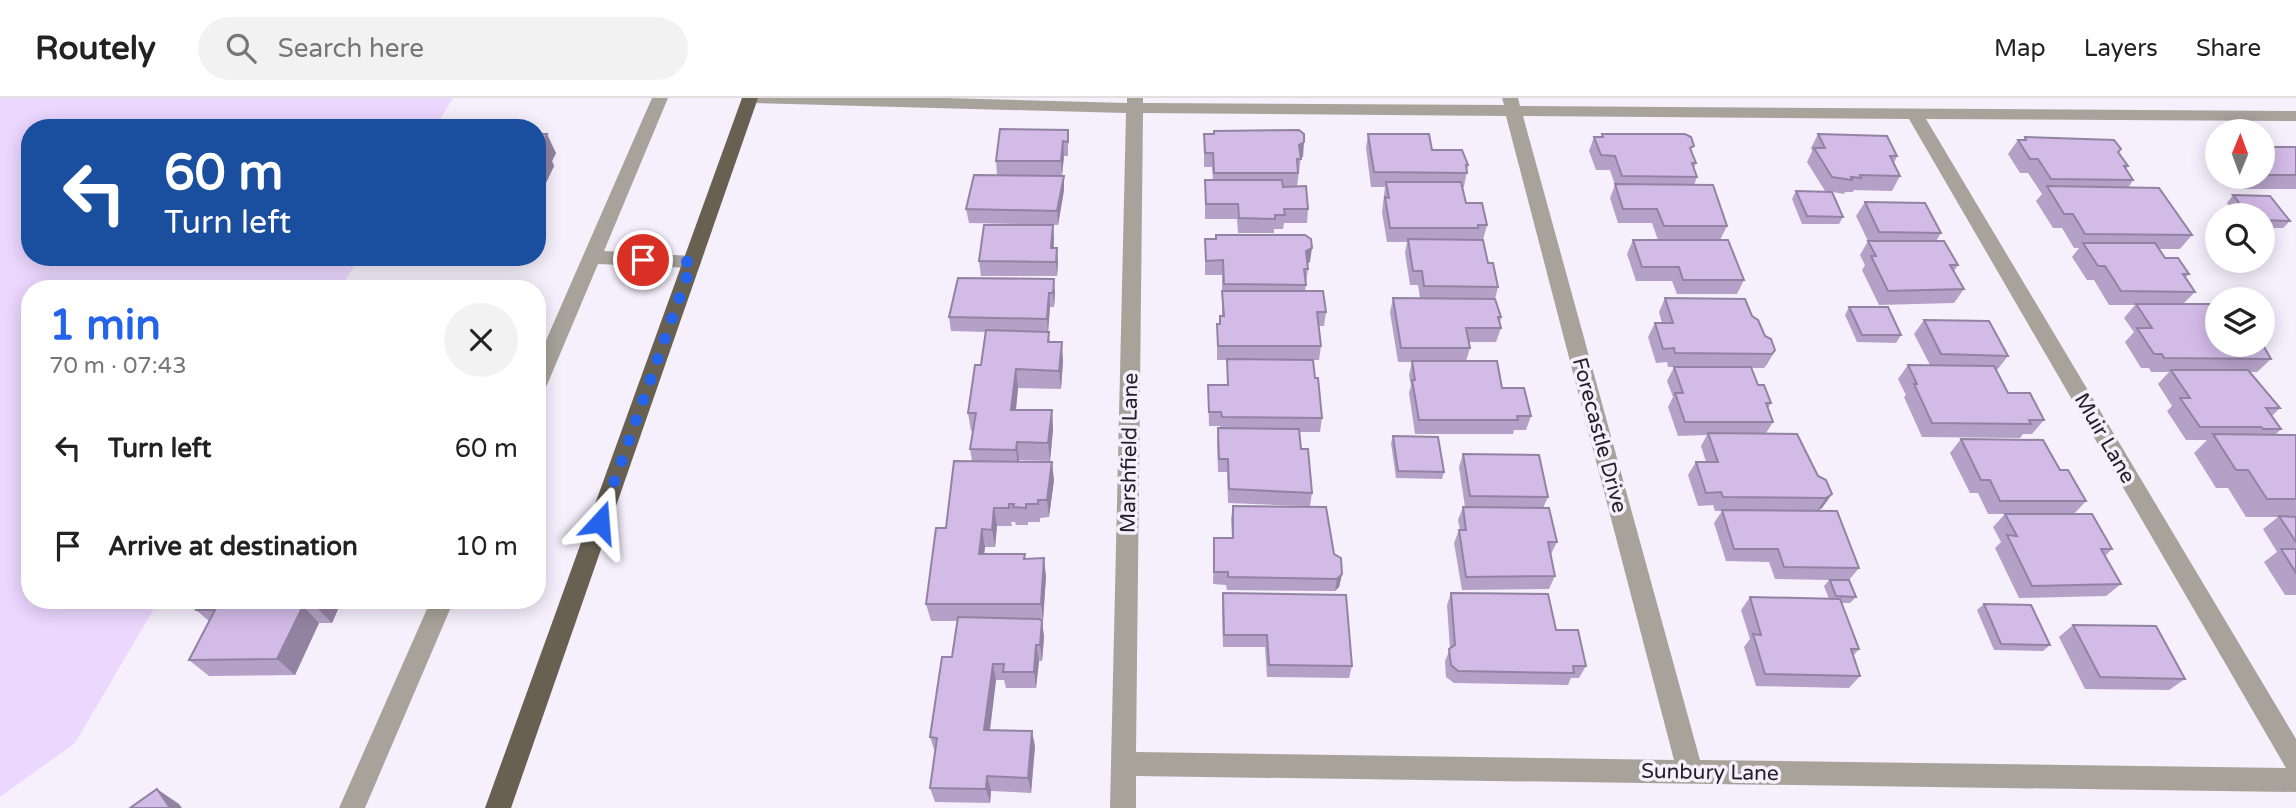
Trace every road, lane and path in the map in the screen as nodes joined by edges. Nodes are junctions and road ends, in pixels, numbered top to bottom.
1 (660, 98) edge
2 (750, 98) edge
3 (1135, 103) edge
4 (1512, 104) edge
5 (1914, 113) junction
6 (2296, 116) edge
7 (593, 257) junction
8 (692, 262) junction
9 (546, 365) edge
10 (439, 609) edge
11 (2296, 762) edge
12 (1125, 764) junction
13 (1690, 771) junction
14 (2296, 780) edge
15 (352, 808) edge
16 (498, 808) edge
17 (1123, 808) edge

1 - 7 street
2 - 3 street
2 - 8 main road
3 - 4 street
3 - 12 street, Marshfield Lane
4 - 5 street
4 - 13 street, Forecastle Drive
5 - 6 street
5 - 11 street, Muir Lane
7 - 8 street
7 - 9 street
8 - 16 main road
10 - 15 street
12 - 13 street, Sunbury Lane
12 - 17 street, Marshfield Lane
13 - 14 street, Sunbury Lane

